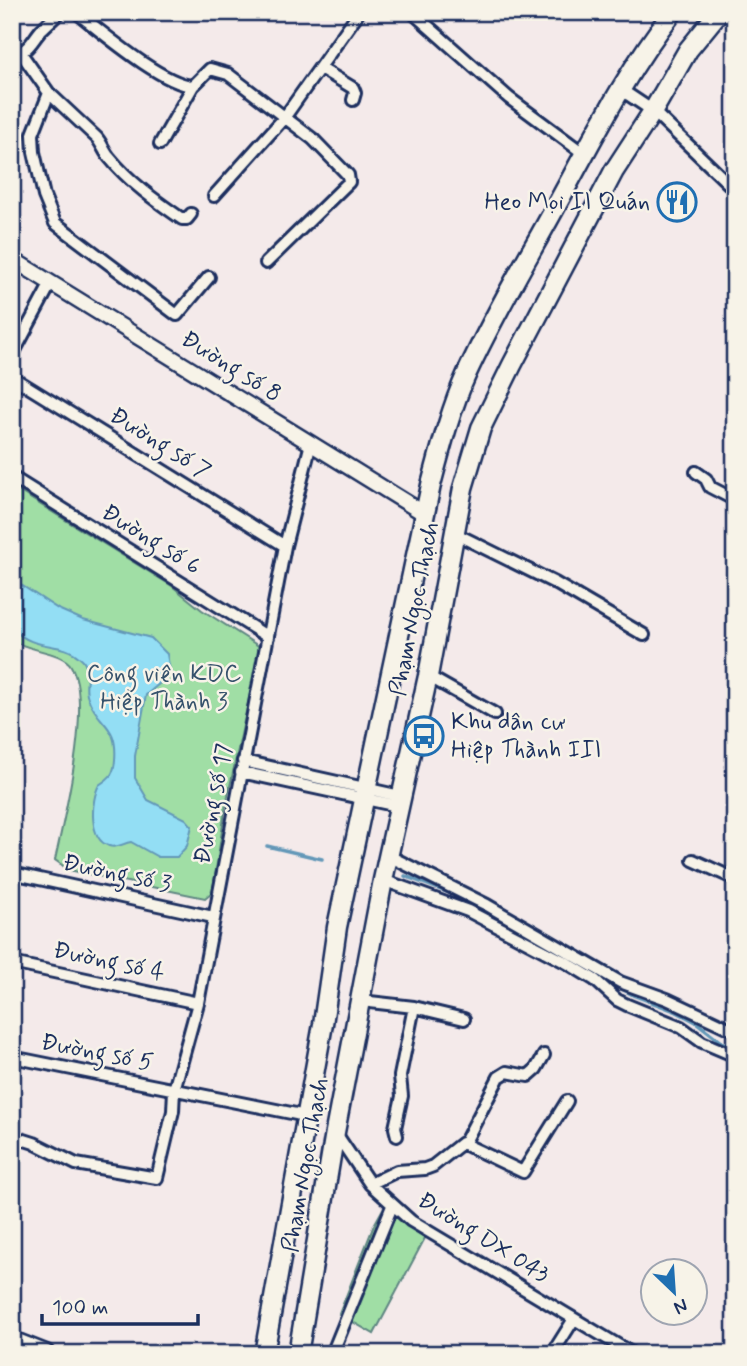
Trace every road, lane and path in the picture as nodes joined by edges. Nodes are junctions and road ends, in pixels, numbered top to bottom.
1 (60, 12) edge
2 (76, 12) edge
3 (359, 12) edge
4 (412, 12) edge
5 (719, 12) edge
6 (671, 13) edge
7 (17, 54) edge
8 (320, 68) junction
9 (193, 86) junction
10 (620, 89) junction
11 (49, 93) junction
12 (353, 100) dead end
13 (653, 111) junction
14 (284, 118) junction
15 (160, 144) dead end
16 (583, 153) junction
17 (735, 190) edge
18 (214, 196) dead end
19 (191, 214) dead end
20 (12, 259) edge
21 (266, 263) dead end
22 (209, 277) dead end
23 (51, 283) junction
24 (12, 356) edge
25 (12, 377) edge
26 (312, 443) junction
27 (696, 472) dead end
28 (12, 477) edge
29 (735, 500) edge
30 (425, 514) junction
31 (454, 533) junction
32 (285, 546) junction
33 (644, 635) dead end
34 (268, 637) junction
35 (428, 676) junction
36 (495, 714) dead end
37 (242, 767) junction
38 (366, 793) junction
39 (399, 801) junction
40 (388, 856) junction
41 (693, 860) dead end
42 (12, 873) edge
43 (383, 880) junction
44 (735, 880) edge
45 (213, 917) junction
46 (12, 963) edge
47 (362, 1001) junction
48 (198, 1003) junction
49 (414, 1007) junction
50 (464, 1019) dead end
51 (735, 1031) edge
52 (544, 1055) dead end
53 (735, 1056) edge
54 (12, 1057) edge
55 (174, 1090) junction
56 (567, 1101) dead end
57 (306, 1116) junction
58 (335, 1132) junction
59 (12, 1136) edge
60 (397, 1136) dead end
61 (464, 1144) junction
62 (370, 1184) junction
63 (392, 1206) junction
64 (575, 1319) junction
65 (12, 1341) edge
66 (45, 1354) edge
67 (264, 1354) edge
68 (298, 1354) edge
69 (332, 1354) edge
70 (552, 1354) edge
71 (633, 1354) edge

1 - 7 street
2 - 9 street
3 - 8 street
4 - 16 street
5 - 13 main road, Phạm Ngọc Thạch
6 - 10 main road, Phạm Ngọc Thạch
7 - 11 street
8 - 12 street
8 - 14 street
9 - 14 street
9 - 15 street
10 - 13 street
10 - 16 main road, Phạm Ngọc Thạch
11 - 19 street
11 - 22 street
13 - 17 street
13 - 31 main road, Phạm Ngọc Thạch
14 - 18 street
14 - 21 street
16 - 30 main road, Phạm Ngọc Thạch
20 - 23 street, Đường số 8
23 - 24 street
23 - 26 street, Đường số 8
25 - 32 street, Đường số 7
26 - 30 street, Đường số 8
26 - 32 street, Đường số 17
27 - 29 street
28 - 34 street, Đường số 6
30 - 38 main road, Phạm Ngọc Thạch
31 - 33 street
31 - 35 main road, Phạm Ngọc Thạch
32 - 34 street, Đường số 17
34 - 37 street, Đường số 17
35 - 36 street
35 - 39 main road, Phạm Ngọc Thạch
37 - 38 street
37 - 45 street, Đường số 17
38 - 39 street
38 - 57 main road, Phạm Ngọc Thạch
39 - 40 main road, Phạm Ngọc Thạch
40 - 43 main road, Phạm Ngọc Thạch
40 - 51 street
41 - 44 street
42 - 45 street, Đường số 3
43 - 47 main road, Phạm Ngọc Thạch
43 - 53 street
45 - 48 street, Đường số 17
46 - 48 street, Đường số 4
47 - 49 street
47 - 58 main road, Phạm Ngọc Thạch
48 - 55 street, Đường số 17
49 - 50 street
49 - 60 street
52 - 61 street
54 - 55 street, Đường số 5
55 - 57 street, Đường số 5
55 - 59 street, Đường số 17
56 - 61 street
57 - 67 main road, Phạm Ngọc Thạch
58 - 62 street, Đường DX 043
58 - 68 main road, Phạm Ngọc Thạch
61 - 62 street
62 - 63 street, Đường DX 043
63 - 64 street, Đường DX 043
63 - 69 street
64 - 70 street
64 - 71 street, Đường DX 043
65 - 66 main road

